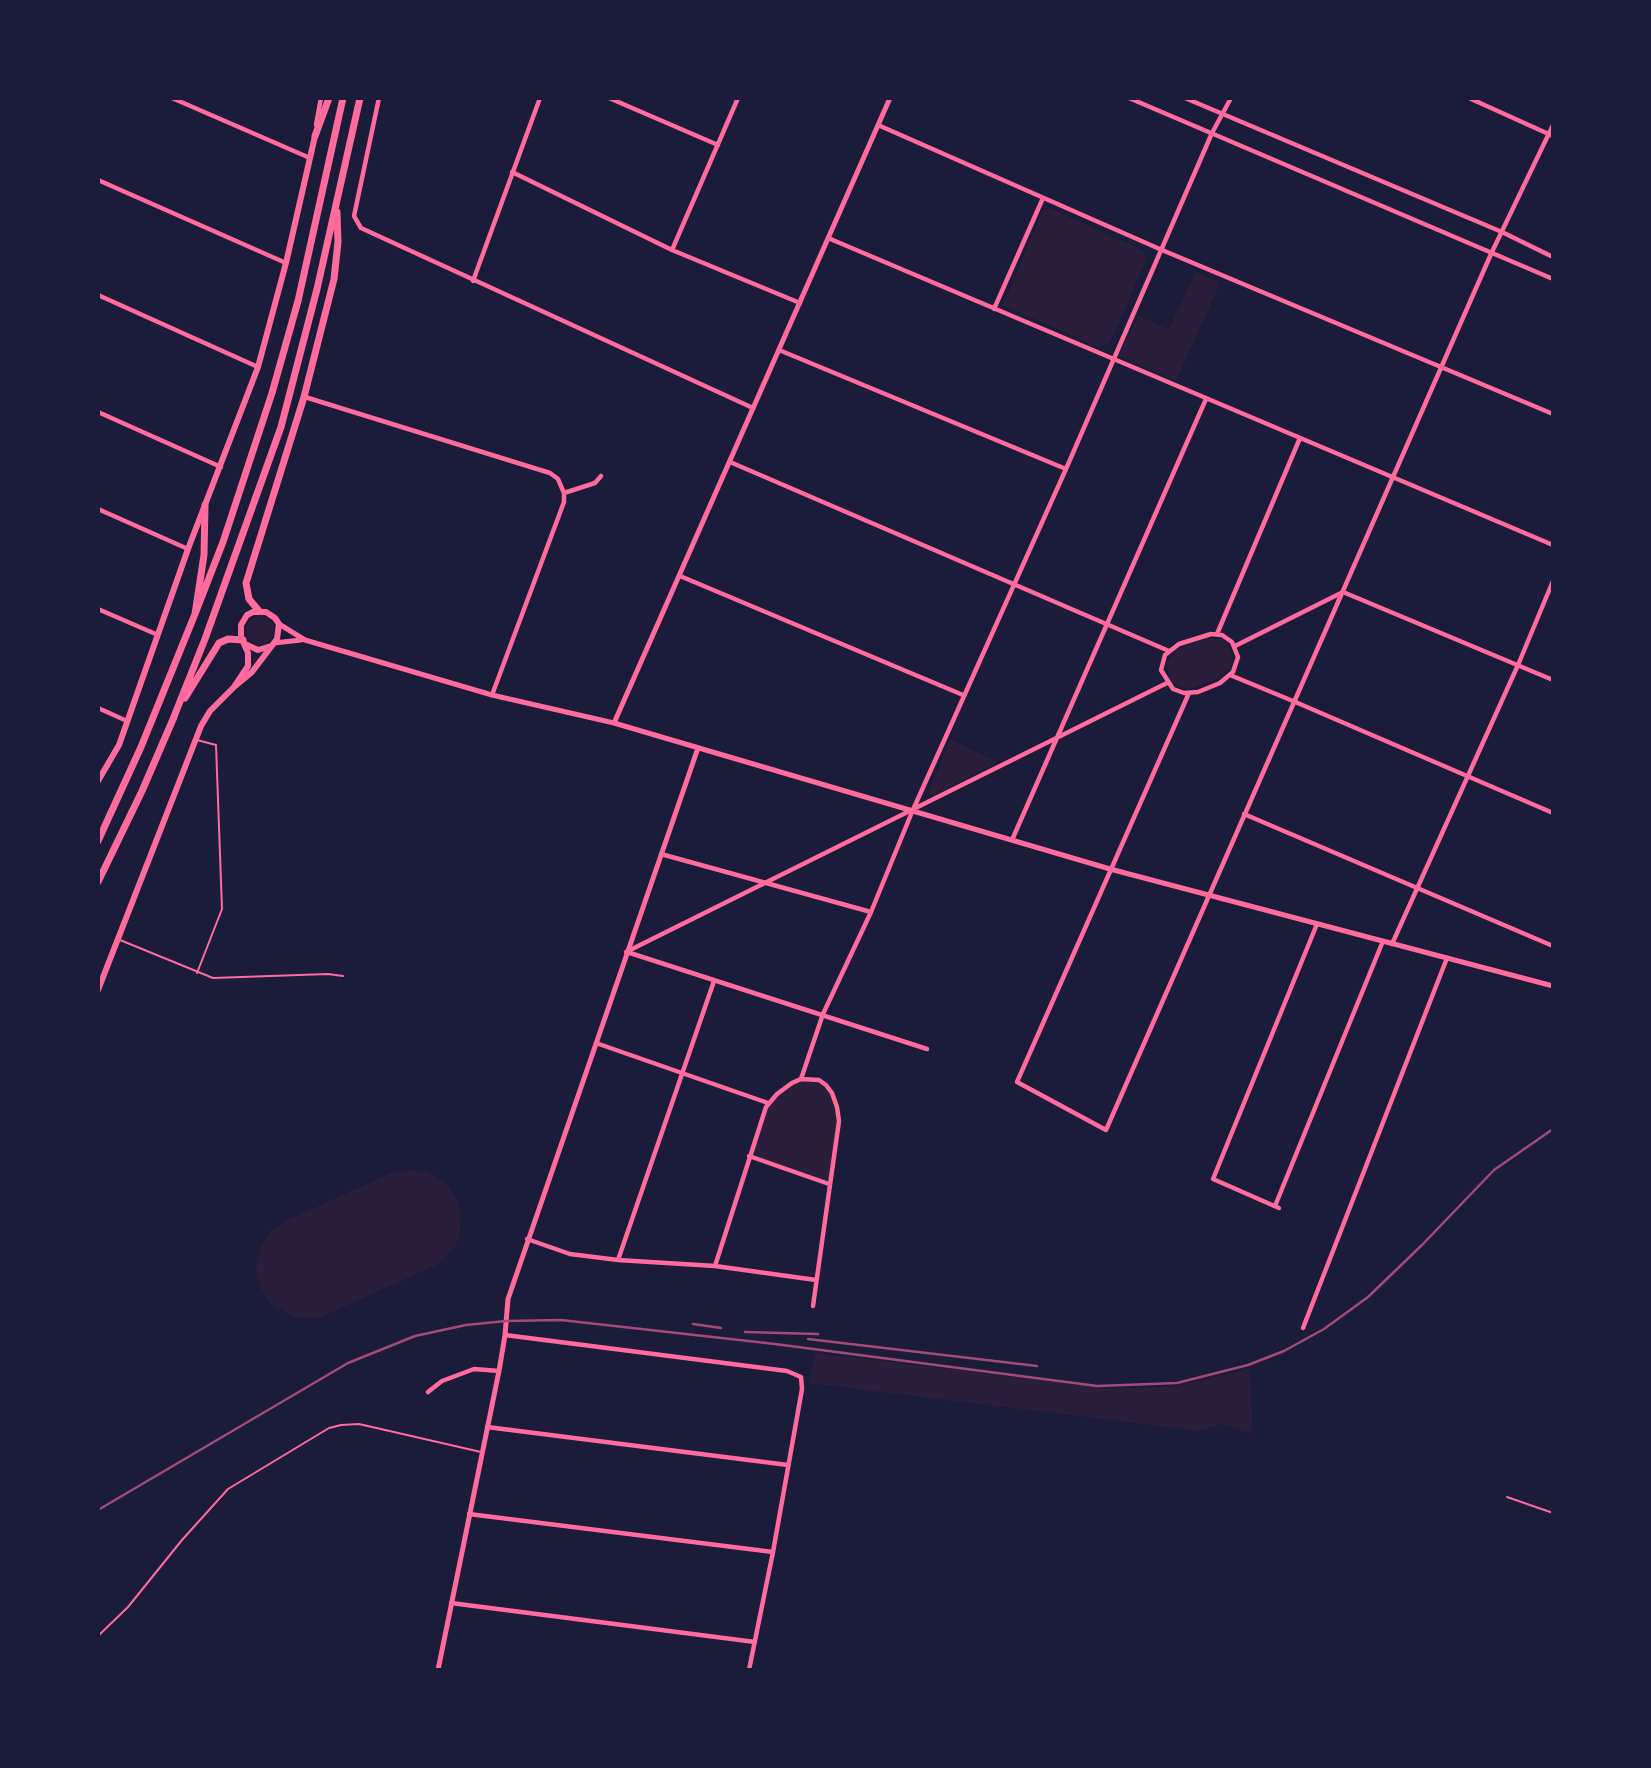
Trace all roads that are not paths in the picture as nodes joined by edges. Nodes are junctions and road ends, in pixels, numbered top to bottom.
1 (172, 98) edge
2 (321, 98) edge
3 (329, 98) edge
4 (343, 98) edge
5 (360, 98) edge
6 (379, 98) edge
7 (540, 98) edge
8 (609, 98) edge
9 (738, 98) edge
10 (890, 98) edge
11 (1129, 98) edge
12 (1185, 98) edge
13 (1231, 98) edge
14 (1469, 98) edge
15 (1224, 115) junction
16 (878, 125) junction
17 (1553, 125) edge
18 (1212, 133) junction
19 (1551, 135) edge
20 (315, 136) junction
21 (718, 145) junction
22 (310, 159) junction
23 (512, 173) junction
24 (98, 180) edge
25 (1043, 198) junction
26 (336, 201) junction
27 (1502, 232) junction
28 (828, 238) junction
29 (672, 250) junction
30 (1163, 250) junction
31 (1491, 254) junction
32 (1553, 257) edge
33 (286, 263) junction
34 (1553, 279) edge
35 (473, 281) junction
36 (98, 295) edge
37 (800, 303) junction
38 (994, 309) junction
39 (779, 350) junction
40 (1112, 360) junction
41 (258, 367) junction
42 (1441, 367) junction
43 (304, 397) junction
44 (1206, 399) junction
45 (753, 408) junction
46 (98, 412) edge
47 (1553, 414) edge
48 (1300, 438) junction
49 (730, 462) junction
50 (221, 467) junction
51 (1066, 469) junction
52 (601, 476) dead end
53 (1392, 478) junction
54 (564, 493) junction
55 (205, 505) junction
56 (98, 509) edge
57 (1553, 545) edge
58 (188, 549) junction
59 (680, 576) junction
60 (1553, 581) edge
61 (1014, 582) junction
62 (1343, 592) junction
63 (98, 609) edge
64 (259, 611) junction
65 (195, 614) junction
66 (1107, 623) junction
67 (279, 624) junction
68 (1217, 634) junction
69 (158, 635) junction
70 (305, 640) junction
71 (244, 641) junction
72 (273, 644) junction
73 (1235, 646) junction
74 (1169, 651) junction
75 (1518, 665) junction
76 (1230, 676) junction
77 (1553, 680) edge
78 (1167, 683) junction
79 (233, 687) junction
80 (1189, 693) junction
81 (492, 695) junction
82 (964, 695) junction
83 (1293, 701) junction
84 (98, 708) edge
85 (173, 719) junction
86 (127, 721) junction
87 (614, 723) junction
88 (1058, 738) junction
89 (196, 739) junction
90 (698, 748) junction
91 (1466, 777) junction
92 (98, 781) edge
93 (912, 812) junction
94 (1553, 813) edge
95 (1244, 814) junction
96 (98, 841) edge
97 (1012, 841) junction
98 (661, 855) junction
99 (1110, 869) junction
100 (98, 882) edge
101 (767, 884) junction
102 (1417, 888) junction
103 (1208, 895) junction
104 (871, 912) junction
105 (1317, 924) junction
106 (119, 940) junction
107 (1383, 941) junction
108 (1392, 944) junction
109 (1553, 946) edge
110 (626, 952) junction
111 (1447, 958) junction
112 (197, 973) junction
113 (343, 976) dead end
114 (714, 981) junction
115 (1553, 986) edge
116 (98, 990) edge
117 (823, 1014) junction
118 (596, 1043) junction
119 (927, 1049) dead end
120 (681, 1073) junction
121 (801, 1079) junction
122 (768, 1103) junction
123 (749, 1156) junction
124 (829, 1184) junction
125 (527, 1239) junction
126 (618, 1260) junction
127 (715, 1266) junction
128 (816, 1280) junction
129 (813, 1306) dead end
130 (1303, 1328) dead end
131 (505, 1335) junction
132 (499, 1371) junction
133 (428, 1392) dead end
134 (487, 1427) junction
135 (481, 1452) junction
136 (788, 1465) junction
137 (1507, 1497) dead end
138 (1553, 1513) edge
139 (469, 1514) junction
140 (773, 1552) junction
141 (451, 1603) junction
142 (98, 1636) edge
143 (755, 1642) junction
144 (438, 1670) edge
145 (749, 1670) edge

1 - 22 street
2 - 20 street
3 - 20 main road
4 - 65 main road
5 - 26 main road
6 - 35 street
7 - 23 street
8 - 21 street
9 - 21 street
10 - 16 street
11 - 18 street
12 - 15 street
13 - 15 street
14 - 19 street
15 - 18 street
15 - 27 street
16 - 25 street
16 - 28 street
17 - 19 street
18 - 30 street
18 - 31 street
19 - 27 street
20 - 22 main road
21 - 29 street
22 - 33 main road
23 - 29 street
23 - 35 street
24 - 33 street
25 - 30 street
25 - 38 street
26 - 43 main road
26 - 85 main road
27 - 31 street
27 - 32 street
28 - 37 street
28 - 38 street
29 - 37 street
30 - 40 street
30 - 42 street
31 - 34 street
31 - 42 street
33 - 41 main road
35 - 45 street
36 - 41 street
37 - 39 street
38 - 40 street
39 - 45 street
39 - 51 street
40 - 44 street
40 - 51 street
41 - 50 main road
42 - 47 street
42 - 53 street
43 - 54 street
43 - 64 main road
44 - 48 street
44 - 66 street
45 - 49 street
46 - 50 street
48 - 53 street
48 - 68 street
49 - 59 street
49 - 61 street
50 - 55 main road
51 - 61 street
52 - 54 street
53 - 57 street
53 - 62 street
54 - 81 street
55 - 58 main road
55 - 65 main road
56 - 58 street
58 - 69 main road
59 - 82 street
59 - 87 street
60 - 75 street
61 - 66 street
61 - 82 street
62 - 73 street
62 - 75 street
62 - 83 street
63 - 69 street
64 - 67 main road
64 - 71 main road
65 - 96 main road
66 - 74 street
66 - 88 street
67 - 70 street
67 - 72 main road
68 - 73 street
68 - 74 street
69 - 86 main road
70 - 72 street
70 - 81 street
71 - 72 main road
71 - 79 main road
71 - 85 main road
72 - 79 main road
73 - 76 street
74 - 78 street
75 - 77 street
75 - 91 street
76 - 80 street
76 - 83 street
78 - 80 street
78 - 88 street
79 - 89 main road
80 - 99 street
81 - 87 street
82 - 93 street
83 - 91 street
83 - 95 street
84 - 86 street
85 - 100 main road
86 - 92 main road
87 - 90 street
88 - 93 street
88 - 97 street
89 - 106 main road
89 - 112 lane
90 - 93 street
90 - 98 street
91 - 94 street
91 - 102 street
93 - 97 street
93 - 101 street
93 - 104 street
95 - 102 street
95 - 103 street
97 - 99 street
98 - 101 street
98 - 110 street
99 - 103 street
99 - 103 street
101 - 104 street
101 - 110 street
102 - 108 street
102 - 109 street
103 - 105 street
104 - 117 street
105 - 107 street
105 - 107 street
106 - 112 lane
106 - 116 main road
107 - 108 street
108 - 111 street
110 - 114 street
110 - 118 street
111 - 115 street
111 - 130 street
112 - 113 lane
114 - 117 street
114 - 120 street
117 - 119 street
117 - 121 street
118 - 120 street
118 - 125 street
120 - 122 street
120 - 126 street
121 - 122 street
121 - 124 street
122 - 123 street
123 - 124 street
123 - 127 street
124 - 128 street
125 - 126 street
125 - 131 street
126 - 127 street
127 - 128 street
128 - 129 street
131 - 132 street
131 - 136 street
132 - 133 street
132 - 134 street
134 - 135 street
134 - 136 street
135 - 139 street
135 - 142 lane
136 - 140 street
137 - 138 lane
139 - 140 street
139 - 141 street
140 - 143 street
141 - 143 street
141 - 144 street
143 - 145 street

